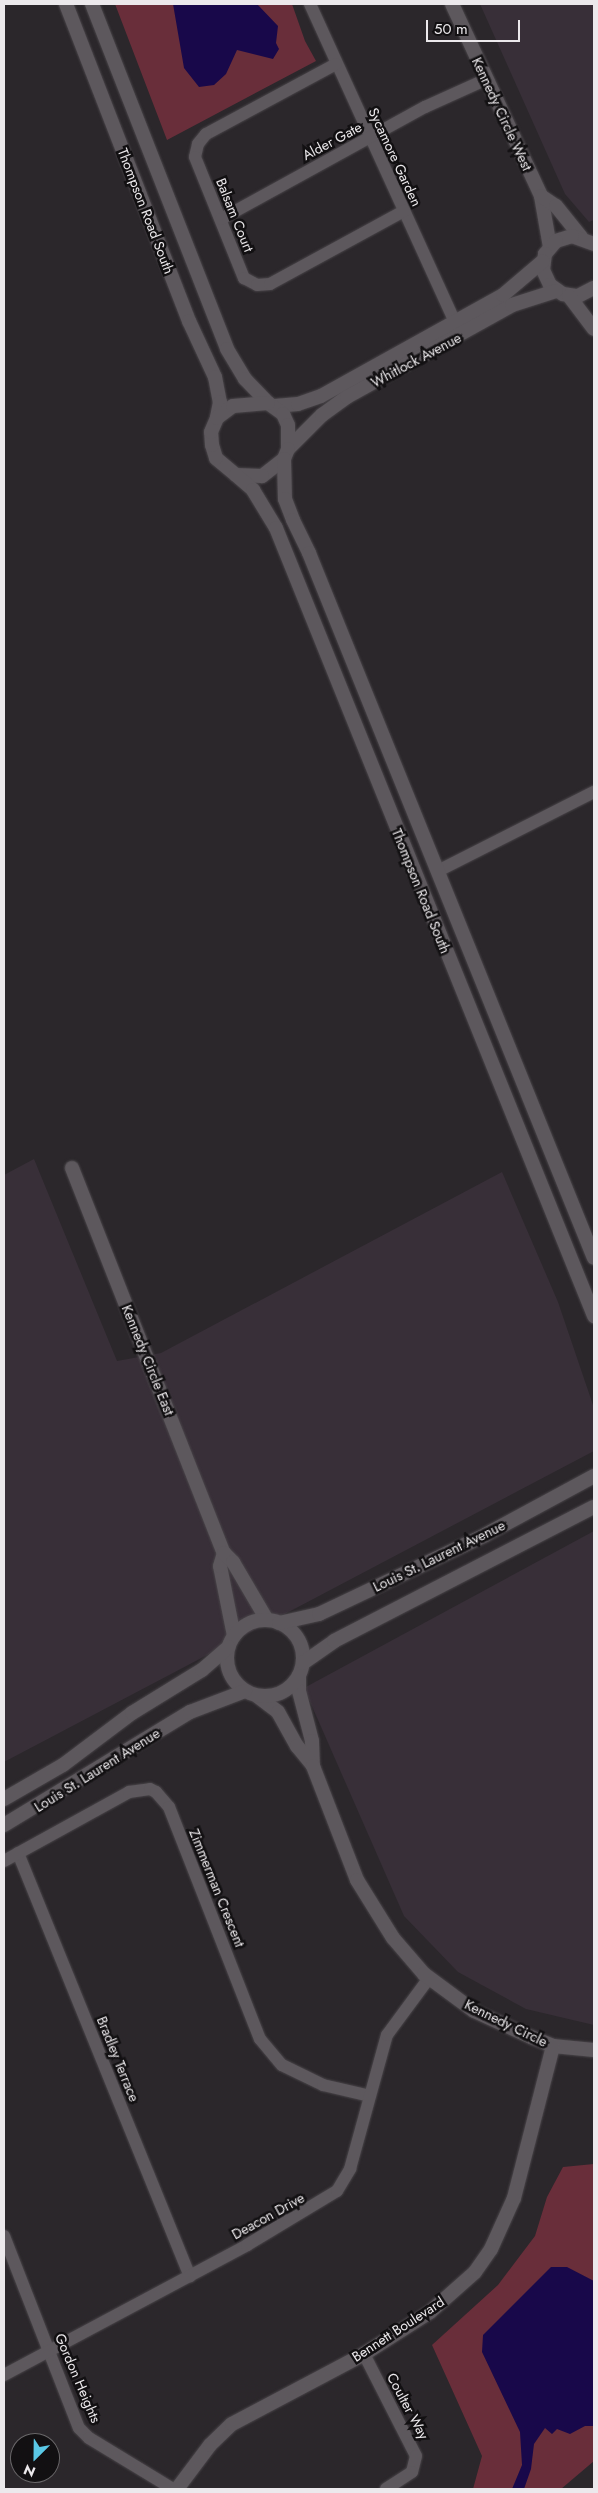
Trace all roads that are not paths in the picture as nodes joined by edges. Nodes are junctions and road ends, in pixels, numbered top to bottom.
1 (66, 4) edge
2 (92, 4) edge
3 (310, 4) edge
4 (452, 4) edge
5 (336, 64) junction
6 (487, 79) junction
7 (370, 138) junction
8 (541, 196) junction
9 (404, 211) junction
10 (220, 219) junction
11 (590, 240) edge
12 (550, 247) junction
13 (543, 261) junction
14 (594, 288) edge
15 (563, 294) junction
16 (455, 322) junction
17 (594, 329) edge
18 (461, 336) junction
19 (272, 404) junction
20 (217, 418) junction
21 (286, 454) junction
22 (236, 475) junction
23 (594, 792) edge
24 (438, 871) junction
25 (72, 1168) dead end
26 (594, 1258) edge
27 (594, 1316) edge
28 (594, 1476) edge
29 (594, 1507) edge
30 (224, 1553) junction
31 (273, 1621) junction
32 (231, 1641) junction
33 (301, 1670) junction
34 (251, 1693) junction
35 (313, 1766) junction
36 (4, 1799) edge
37 (4, 1825) edge
38 (18, 1853) junction
39 (4, 1861) edge
40 (429, 1978) junction
41 (552, 2046) junction
42 (594, 2050) edge
43 (370, 2096) junction
44 (4, 2236) edge
45 (190, 2276) junction
46 (50, 2351) junction
47 (364, 2354) junction
48 (4, 2376) edge
49 (173, 2489) edge
50 (177, 2489) edge
51 (386, 2489) edge

1 - 20 main road, Thompson Road South
2 - 19 main road, Thompson Road South
3 - 5 street, Sycamore Garden
4 - 6 main road, Kennedy Circle West
5 - 7 street, Sycamore Garden
5 - 10 street, Balsam Court
6 - 7 street, Alder Gate
6 - 8 main road, Kennedy Circle West
7 - 9 street, Sycamore Garden
7 - 10 street, Alder Gate
8 - 11 main road, Kennedy Circle West
8 - 12 main road, Kennedy Circle West
9 - 10 street, Balsam Court
9 - 16 street, Sycamore Garden
11 - 12 main road
12 - 13 main road
13 - 15 main road
13 - 16 main road, Whitlock Avenue
14 - 15 main road, Whitlock Avenue
15 - 17 main road
15 - 18 main road, Whitlock Avenue
16 - 18 street, Sycamore Garden
16 - 19 main road, Whitlock Avenue
18 - 21 main road, Whitlock Avenue
19 - 20 main road
19 - 21 main road
20 - 22 main road
21 - 22 main road
21 - 24 main road, Thompson Road South
22 - 27 main road, Thompson Road South
23 - 24 street
24 - 26 main road, Thompson Road South
25 - 30 main road, Kennedy Circle East
28 - 31 main road, Louis St. Laurent Avenue
29 - 33 main road, Louis St. Laurent Avenue
30 - 31 main road, Kennedy Circle East
30 - 32 main road, Kennedy Circle East
31 - 32 main road
31 - 33 main road
32 - 34 main road
32 - 36 main road, Louis St. Laurent Avenue
33 - 34 main road
33 - 35 main road, Kennedy Circle
34 - 35 main road, Kennedy Circle
34 - 37 main road, Louis St. Laurent Avenue
35 - 40 main road, Kennedy Circle
38 - 39 street, Zimmerman Crescent
38 - 43 street, Zimmerman Crescent
38 - 45 street, Bradley Terrace
40 - 41 main road, Kennedy Circle
40 - 43 street, Deacon Drive
41 - 42 main road, Kennedy Circle
41 - 47 main road, Bennett Boulevard
43 - 45 street, Deacon Drive
44 - 46 street, Gordon Heights
45 - 46 street, Deacon Drive
46 - 48 street, Deacon Drive
46 - 49 street, Gordon Heights
47 - 50 main road, Bennett Boulevard
47 - 51 street, Coulter Way

